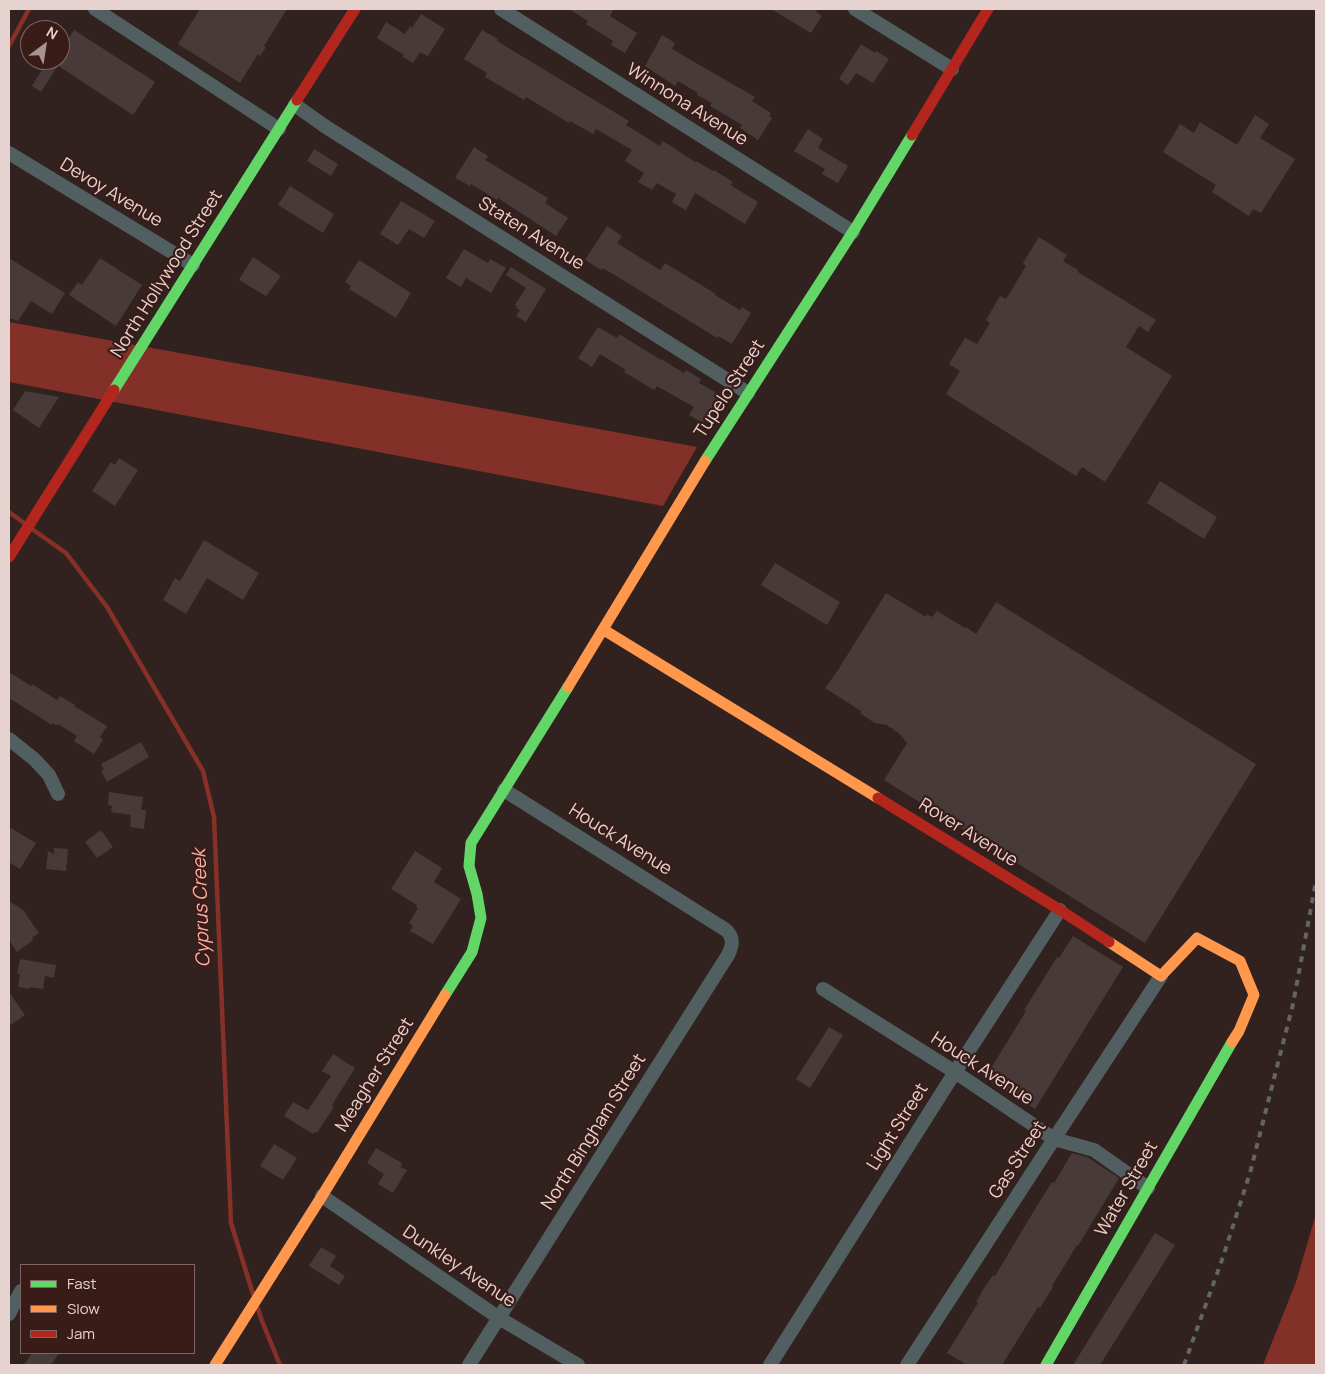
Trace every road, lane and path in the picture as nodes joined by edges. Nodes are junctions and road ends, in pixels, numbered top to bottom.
1 (95, 9) edge
2 (355, 9) edge
3 (501, 9) edge
4 (855, 9) edge
5 (988, 9) edge
6 (952, 69) junction
7 (295, 105) junction
8 (280, 129) junction
9 (9, 153) edge
10 (853, 232) junction
11 (193, 265) junction
12 (748, 393) junction
13 (9, 557) edge
14 (604, 630) junction
15 (9, 739) edge
16 (504, 790) junction
17 (58, 794) dead end
18 (1060, 910) junction
19 (715, 922) joint
20 (1161, 976) junction
21 (823, 989) dead end
22 (955, 1072) junction
23 (1054, 1139) junction
24 (1148, 1188) junction
25 (322, 1196) junction
26 (20, 1293) edge
27 (9, 1314) edge
28 (499, 1318) junction
29 (215, 1365) edge
30 (469, 1365) edge
31 (578, 1365) edge
32 (770, 1365) edge
33 (908, 1365) edge
34 (1046, 1365) edge

1 - 8 street
2 - 7 street, North Hollywood Street
3 - 10 street, Winnona Avenue
4 - 6 street
5 - 6 street, Tupelo Street
6 - 10 street, Tupelo Street
7 - 8 street, North Hollywood Street
7 - 12 street, Staten Avenue
8 - 11 street, North Hollywood Street
9 - 11 street, Devoy Avenue
10 - 12 street, Tupelo Street
11 - 13 street, North Hollywood Street
12 - 14 street, Tupelo Street
14 - 16 street, Tupelo Street
14 - 18 street, Rover Avenue
15 - 17 street
16 - 19 street, Houck Avenue
16 - 25 street, Meagher Street
18 - 20 street, Rover Avenue
18 - 22 street, Light Street
19 - 28 street, North Bingham Street
20 - 23 street, Gas Street
20 - 24 street, Water Street
21 - 22 street, Houck Avenue
22 - 23 street, Houck Avenue
22 - 32 street, Light Street
23 - 24 street, Houck Avenue
23 - 33 street, Gas Street
24 - 34 street, Water Street
25 - 28 street, Dunkley Avenue
25 - 29 street, Meagher Street
26 - 27 street
28 - 30 street, North Bingham Street
28 - 31 street, Dunkley Avenue

